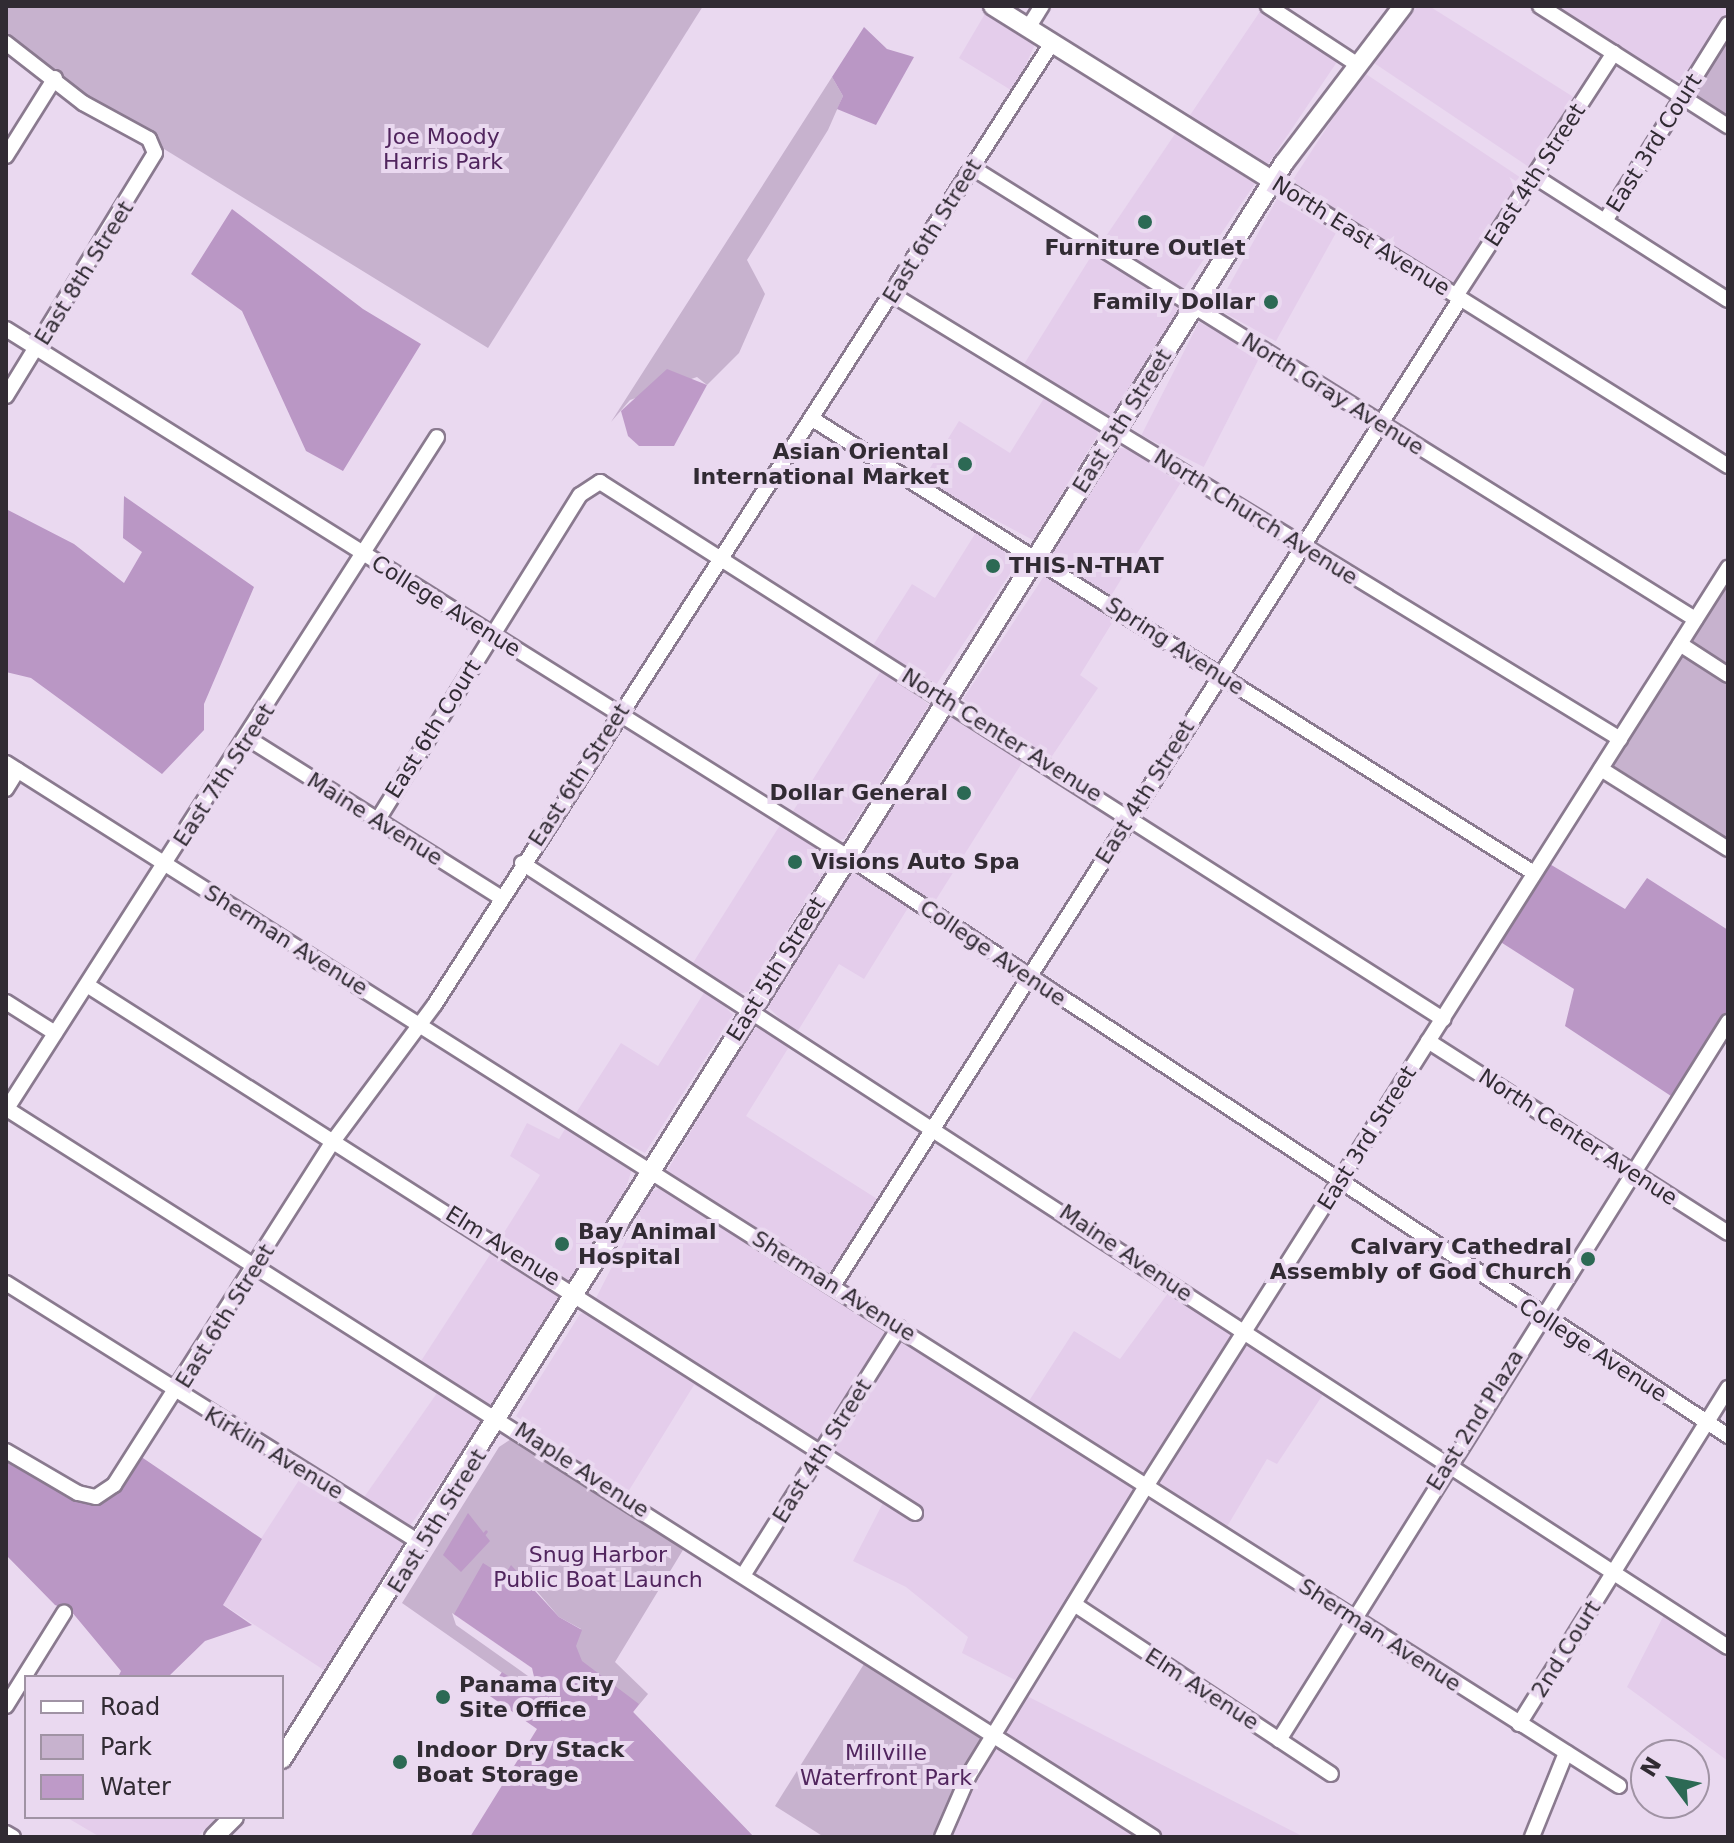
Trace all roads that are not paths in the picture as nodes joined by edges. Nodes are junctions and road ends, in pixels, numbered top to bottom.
1 (993, 6) edge
2 (1042, 6) edge
3 (1268, 6) edge
4 (1403, 6) edge
5 (1540, 6) edge
6 (1728, 24) edge
7 (1028, 28) junction
8 (6, 43) edge
9 (1052, 43) junction
10 (1614, 53) junction
11 (1355, 63) junction
12 (55, 78) junction
13 (1682, 97) junction
14 (1728, 126) edge
15 (6, 156) edge
16 (971, 167) junction
17 (1534, 176) junction
18 (1273, 181) junction
19 (1605, 221) junction
20 (893, 295) junction
21 (1458, 297) junction
22 (1728, 300) edge
23 (1194, 306) junction
24 (6, 329) edge
25 (36, 349) junction
26 (6, 396) edge
27 (814, 420) junction
28 (1379, 423) junction
29 (1115, 431) junction
30 (437, 437) dead end
31 (1728, 466) edge
32 (600, 482) joint
33 (1302, 545) junction
34 (364, 555) junction
35 (1036, 557) junction
36 (723, 559) junction
37 (1728, 568) edge
38 (1695, 619) junction
39 (491, 634) junction
40 (1680, 644) junction
41 (1219, 674) junction
42 (1728, 675) edge
43 (946, 700) junction
44 (618, 714) junction
45 (249, 739) junction
46 (1620, 739) junction
47 (12, 767) edge
48 (1601, 769) junction
49 (6, 789) edge
50 (1131, 815) junction
51 (377, 821) junction
52 (1728, 849) edge
53 (847, 857) junction
54 (522, 863) junction
55 (165, 864) junction
56 (1534, 873) junction
57 (501, 898) junction
58 (1028, 976) junction
59 (87, 985) junction
60 (6, 1002) edge
61 (750, 1010) junction
62 (1443, 1019) junction
63 (1728, 1022) edge
64 (418, 1024) junction
65 (55, 1033) junction
66 (1428, 1041) junction
67 (6, 1109) edge
68 (934, 1129) junction
69 (334, 1140) junction
70 (650, 1170) junction
71 (1635, 1173) junction
72 (1339, 1183) junction
73 (1728, 1233) edge
74 (257, 1266) junction
75 (6, 1283) edge
76 (833, 1286) junction
77 (579, 1295) junction
78 (1540, 1316) junction
79 (899, 1328) junction
80 (1244, 1331) junction
81 (1728, 1388) edge
82 (177, 1393) junction
83 (502, 1419) junction
84 (1706, 1423) junction
85 (1728, 1436) edge
86 (6, 1451) edge
87 (821, 1453) junction
88 (1446, 1467) junction
89 (1147, 1485) junction
90 (915, 1513) dead end
91 (422, 1544) junction
92 (1613, 1573) junction
93 (744, 1574) junction
94 (1074, 1604) junction
95 (64, 1613) dead end
96 (1354, 1619) junction
97 (1728, 1647) edge
98 (6, 1675) edge
99 (29, 1675) edge
100 (23, 1686) edge
101 (6, 1706) edge
102 (1519, 1724) junction
103 (992, 1737) junction
104 (1279, 1740) junction
105 (1566, 1753) junction
106 (284, 1756) edge
107 (1331, 1774) dead end
108 (1619, 1786) dead end
109 (229, 1819) edge
110 (6, 1833) edge
111 (13, 1837) edge
112 (214, 1837) edge
113 (942, 1837) edge
114 (1153, 1837) edge
115 (1532, 1837) edge

1 - 7 main road, North East Avenue
2 - 7 street
3 - 11 street
4 - 11 main road, East 5th Street
5 - 10 street
6 - 13 street, East 3rd Court
7 - 9 main road, North East Avenue
8 - 12 street
9 - 16 street, East 6th Street
9 - 18 main road, North East Avenue
10 - 13 street
10 - 17 street, East 4th Street
11 - 18 main road, East 5th Street
12 - 15 street
12 - 25 street, East 8th Street
13 - 14 street
13 - 19 street, East 3rd Court
16 - 20 street, East 6th Street
16 - 23 street, North Gray Avenue
17 - 19 street
17 - 21 street, East 4th Street
18 - 21 street, North East Avenue
18 - 23 main road, East 5th Street
19 - 22 street
20 - 27 street, East 6th Street
20 - 29 street, North Church Avenue
21 - 28 street, East 4th Street
21 - 31 street, North East Avenue
23 - 28 street, North Gray Avenue
23 - 29 main road, East 5th Street
24 - 25 street, College Avenue
25 - 26 street, East 8th Street
25 - 34 street, College Avenue
27 - 35 street, Spring Avenue
27 - 36 street, East 6th Street
28 - 33 street, East 4th Street
28 - 38 street, North Gray Avenue
29 - 33 street, North Church Avenue
29 - 35 main road, East 5th Street
30 - 34 street, East 7th Street
32 - 36 street, North Center Avenue
32 - 39 street, East 6th Court
33 - 41 street, East 4th Street
33 - 46 street, North Church Avenue
34 - 39 street, College Avenue
34 - 45 street, East 7th Street
35 - 41 street, Spring Avenue
35 - 43 main road, East 5th Street
36 - 43 street, North Center Avenue
36 - 44 street, East 6th Street
37 - 38 street, East 3rd Street
38 - 40 street, East 3rd Street
39 - 44 street, College Avenue
39 - 51 street, East 6th Court
40 - 42 street
40 - 46 street, East 3rd Street
41 - 50 street, East 4th Street
41 - 56 street, Spring Avenue
43 - 50 street, North Center Avenue
43 - 53 main road, East 5th Street
44 - 53 street, College Avenue
44 - 54 street, East 6th Street
45 - 51 street, Maine Avenue
45 - 55 street, East 7th Street
46 - 48 street, East 3rd Street
47 - 49 street
47 - 55 street, Sherman Avenue
48 - 52 street
48 - 56 street, East 3rd Street
50 - 58 street, East 4th Street
50 - 62 street, North Center Avenue
51 - 57 street, Maine Avenue
53 - 58 street, College Avenue
53 - 61 main road, East 5th Street
54 - 57 street, East 6th Street
54 - 61 street, Maine Avenue
55 - 59 street, East 7th Street
55 - 64 street, Sherman Avenue
56 - 62 street, East 3rd Street
57 - 64 street, East 6th Street
58 - 68 street, East 4th Street
58 - 72 street, College Avenue
59 - 65 street, East 7th Street
59 - 69 street, Elm Avenue
60 - 65 street
61 - 68 street, Maine Avenue
61 - 70 main road, East 5th Street
62 - 66 street, East 3rd Street
63 - 71 street, East 2nd Plaza
64 - 69 street, East 6th Street
64 - 70 street, Sherman Avenue
65 - 67 street, East 7th Street
66 - 71 street, North Center Avenue
66 - 72 street, East 3rd Street
67 - 74 street, Maple Avenue
68 - 76 street, East 4th Street
68 - 80 street, Maine Avenue
69 - 74 street, East 6th Street
69 - 77 street, Elm Avenue
70 - 76 street, Sherman Avenue
70 - 77 main road, East 5th Street
71 - 73 street, North Center Avenue
71 - 78 street, East 2nd Plaza
72 - 78 street, College Avenue
72 - 80 street, East 3rd Street
74 - 82 street, East 6th Street
74 - 83 street, Maple Avenue
75 - 82 street, Kirklin Avenue
76 - 79 street, Sherman Avenue
77 - 83 main road, East 5th Street
77 - 87 street, Elm Avenue
78 - 84 street, College Avenue
78 - 88 street, East 2nd Plaza
79 - 87 street, East 4th Street
79 - 89 street, Sherman Avenue
80 - 88 street, Maine Avenue
80 - 89 street, East 3rd Street
81 - 84 street, 2nd Court
82 - 86 street, East 6th Street
82 - 91 street, Kirklin Avenue
83 - 91 main road, East 5th Street
83 - 93 street, Maple Avenue
84 - 85 street, College Avenue
84 - 92 street, 2nd Court
87 - 90 street, Elm Avenue
87 - 93 street, East 4th Street
88 - 92 street, Maine Avenue
88 - 96 street, East 2nd Plaza
89 - 94 street, East 3rd Street
89 - 96 street, Sherman Avenue
91 - 106 main road, East 5th Street
92 - 97 street, Maine Avenue
92 - 102 street, 2nd Court
93 - 103 street, Maple Avenue
94 - 103 street, East 3rd Street
94 - 104 street, Elm Avenue
95 - 99 street
96 - 102 street, Sherman Avenue
96 - 104 street, East 2nd Plaza
98 - 100 street
100 - 101 street
102 - 105 street, Sherman Avenue
103 - 113 street, East 3rd Street
103 - 114 street, Maple Avenue
104 - 107 street, Elm Avenue
105 - 108 street, Sherman Avenue
105 - 115 street
109 - 112 main road
110 - 111 street

